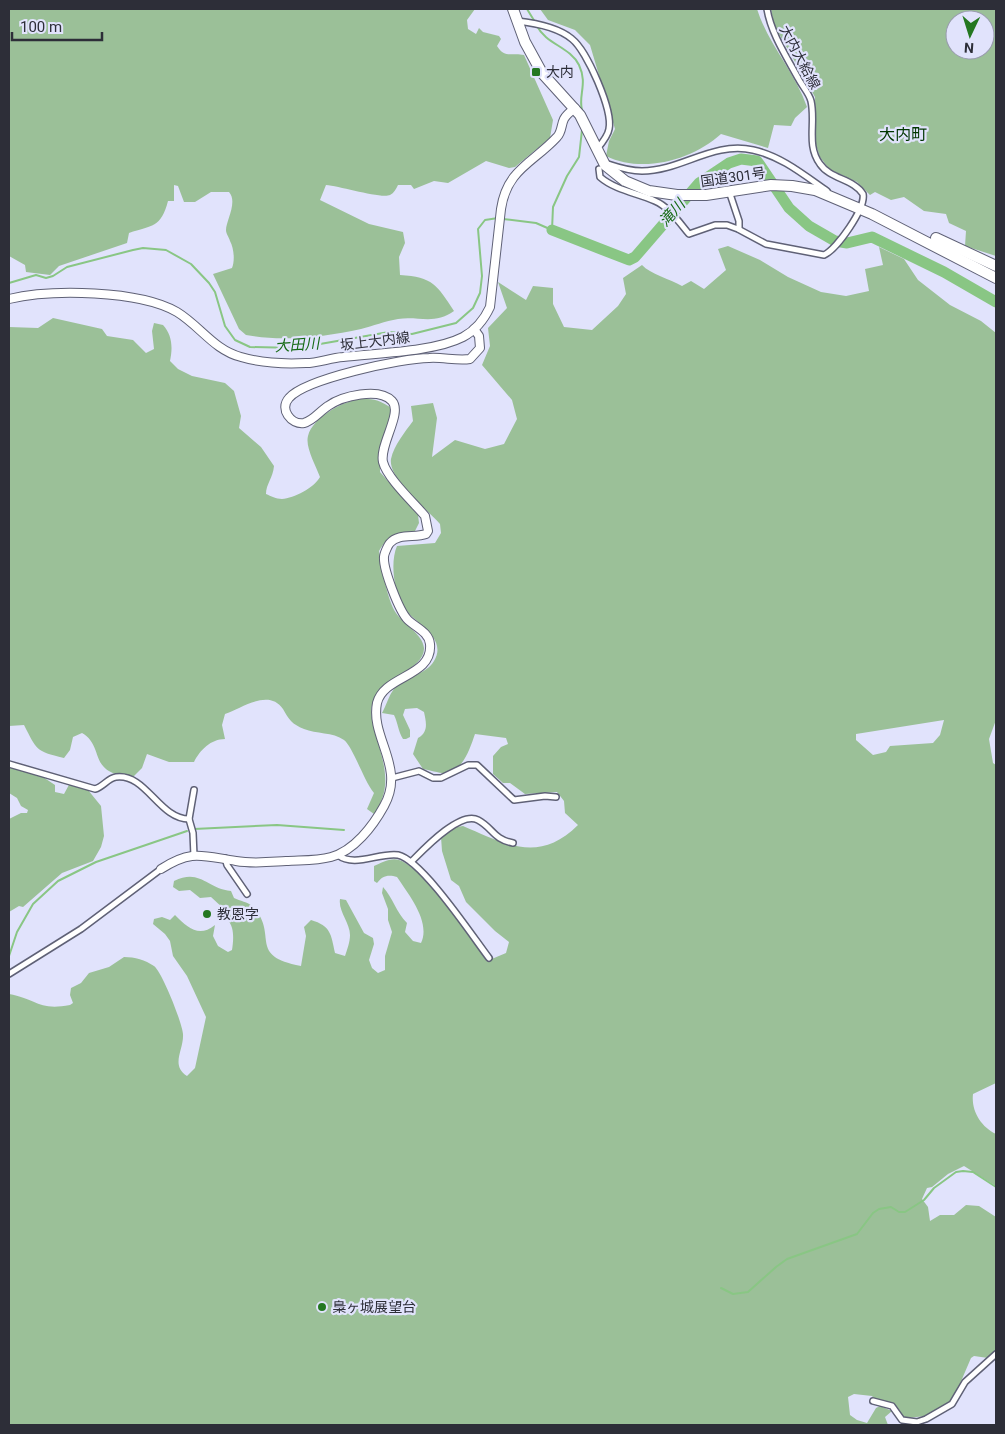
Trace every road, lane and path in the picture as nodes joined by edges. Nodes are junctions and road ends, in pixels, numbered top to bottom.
1 (513, 9) edge
2 (767, 9) edge
3 (517, 21) junction
4 (577, 111) junction
5 (597, 149) junction
6 (602, 166) junction
7 (729, 191) junction
8 (830, 195) junction
9 (860, 209) junction
10 (898, 227) junction
11 (739, 229) junction
12 (909, 232) junction
13 (996, 266) edge
14 (996, 278) edge
15 (996, 286) edge
16 (9, 299) edge
17 (474, 329) junction
18 (9, 764) edge
19 (392, 778) junction
20 (194, 790) dead end
21 (556, 797) dead end
22 (189, 819) junction
23 (513, 843) dead end
24 (338, 855) junction
25 (194, 856) junction
26 (225, 858) junction
27 (411, 862) junction
28 (161, 869) joint
29 (247, 894) dead end
30 (489, 958) dead end
31 (9, 974) edge
32 (996, 1354) edge
33 (873, 1401) dead end

1 - 3 highway, 国道301号
2 - 9 street, 大内大給線
3 - 4 highway, 国道301号
3 - 5 street
4 - 5 highway, 国道301号
4 - 17 street, 坂上大内線
5 - 6 highway, 国道301号
6 - 7 highway, 国道301号
6 - 8 street
6 - 11 street
7 - 8 highway, 国道301号
7 - 11 street
8 - 9 highway, 国道301号
9 - 10 highway, 国道301号
9 - 11 street
10 - 12 highway
10 - 13 highway
12 - 14 highway
12 - 15 highway
16 - 17 street, 坂上大内線
17 - 19 street
18 - 22 street
19 - 21 street
19 - 24 street
20 - 22 street
22 - 25 street
23 - 27 street
24 - 26 street
24 - 27 street
25 - 26 street
25 - 28 street
26 - 29 street
27 - 30 street
28 - 31 street
32 - 33 street

